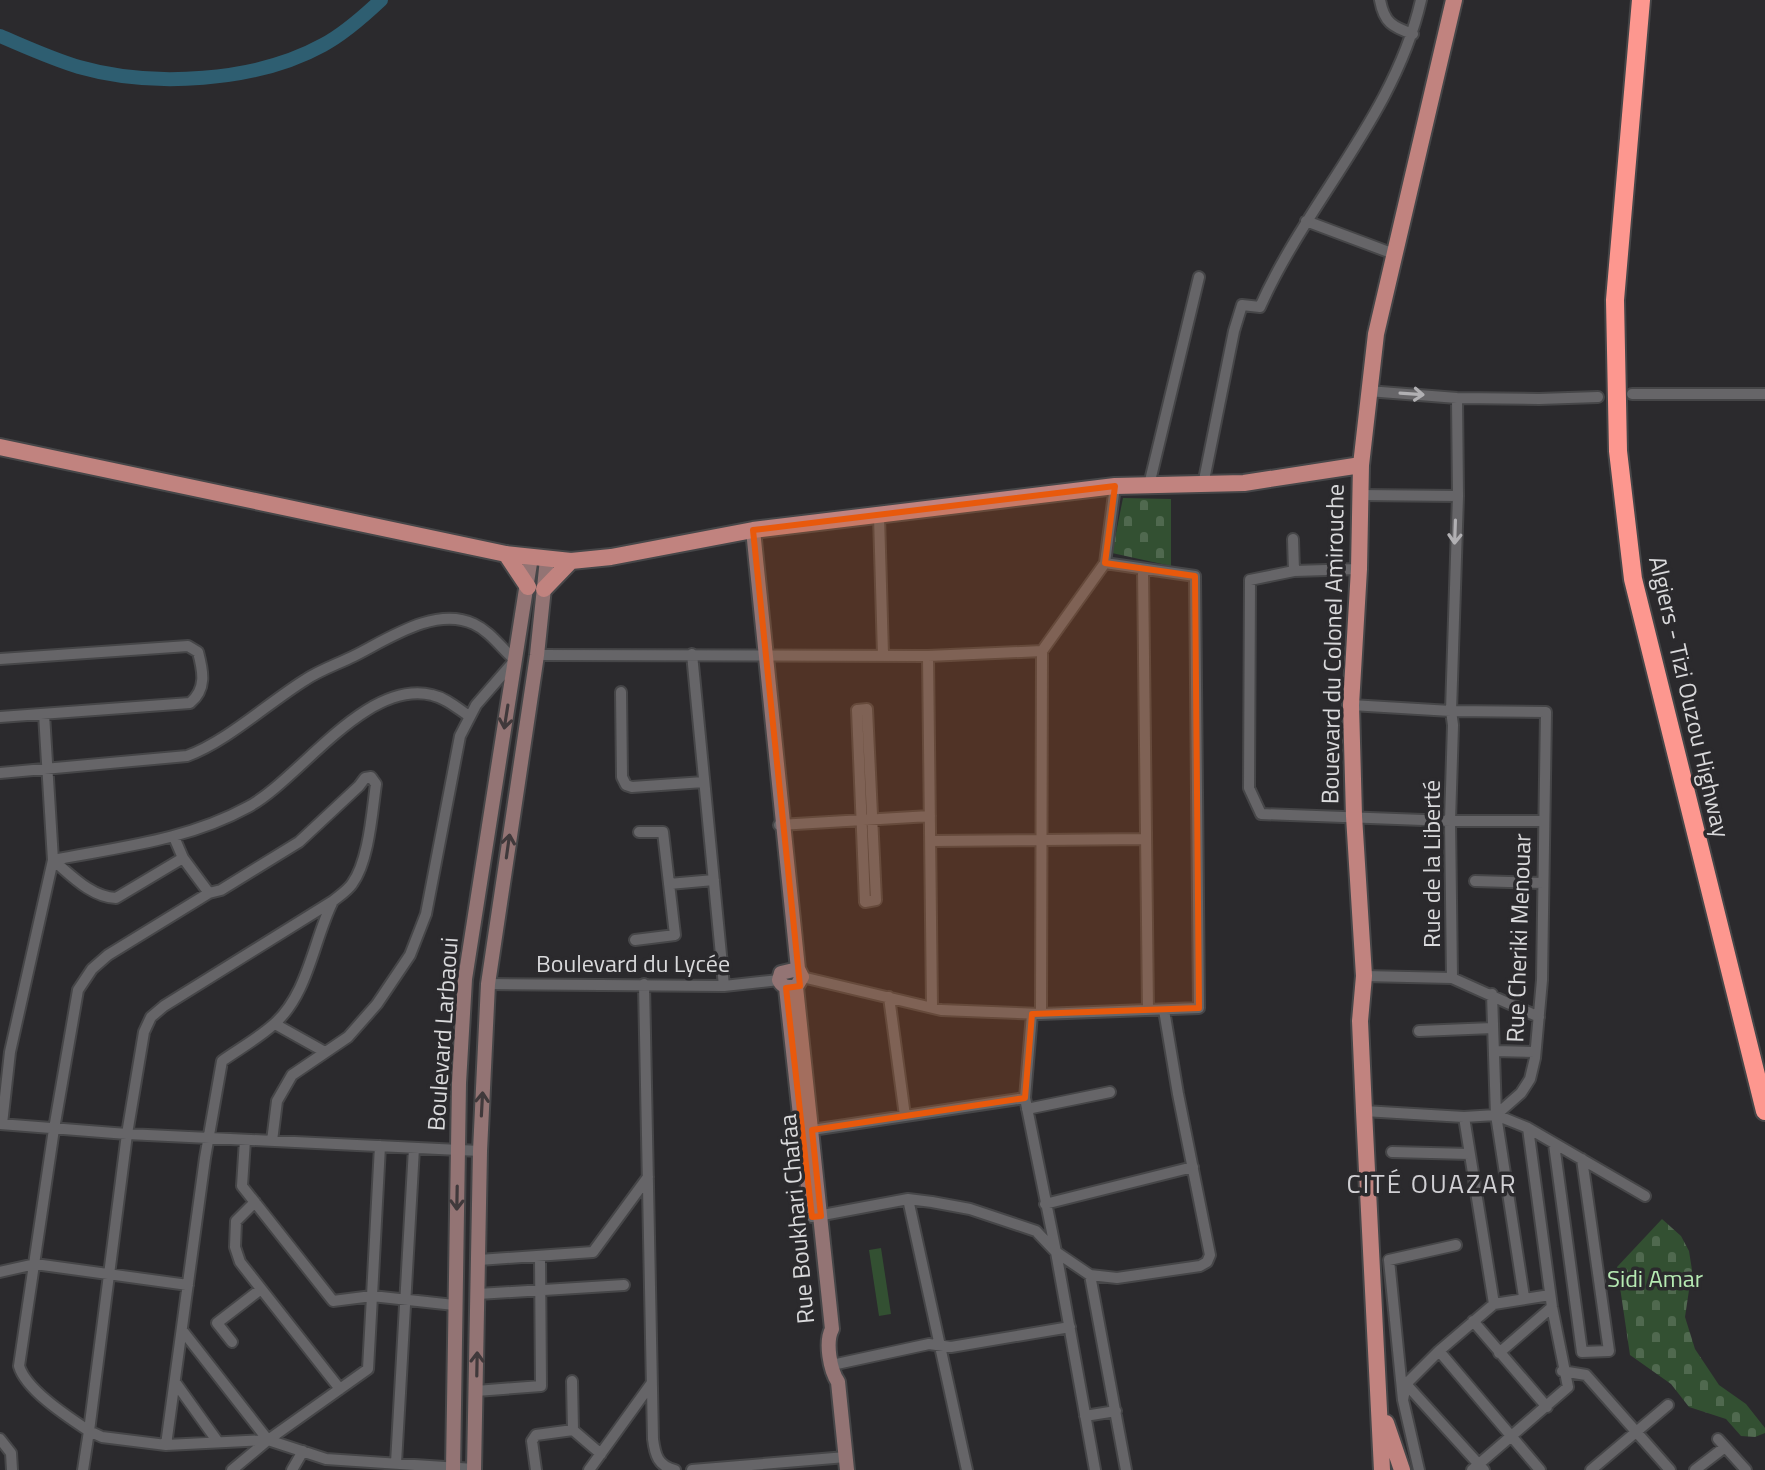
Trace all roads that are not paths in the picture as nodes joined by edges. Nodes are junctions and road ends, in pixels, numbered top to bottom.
1 (1380, 0) edge
2 (1421, 0) edge
3 (1454, 0) edge
4 (1641, 0) edge
5 (1652, 0) edge
6 (1413, 34) junction
7 (1306, 221) junction
8 (1394, 254) junction
9 (1199, 277) dead end
10 (1368, 391) junction
11 (1632, 394) dead end
12 (1765, 394) edge
13 (1598, 397) dead end
14 (1457, 398) junction
15 (0, 447) edge
16 (1361, 465) junction
17 (1149, 485) junction
18 (1203, 485) junction
19 (1115, 486) junction
20 (1360, 495) junction
21 (1458, 496) junction
22 (879, 516) junction
23 (750, 531) junction
24 (1293, 539) dead end
25 (506, 554) junction
26 (539, 558) junction
27 (571, 561) junction
28 (1105, 563) junction
29 (1143, 569) junction
30 (1359, 569) junction
31 (1294, 571) junction
32 (536, 588) junction
33 (1042, 651) junction
34 (692, 654) junction
35 (762, 654) junction
36 (510, 655) junction
37 (537, 655) junction
38 (883, 655) junction
39 (928, 656) junction
40 (0, 659) edge
41 (621, 692) dead end
42 (1351, 705) junction
43 (1451, 711) junction
44 (44, 714) junction
45 (469, 716) junction
46 (0, 717) edge
47 (46, 771) junction
48 (0, 773) edge
49 (704, 782) junction
50 (930, 816) junction
51 (1354, 816) junction
52 (867, 819) junction
53 (1450, 821) junction
54 (1544, 821) junction
55 (782, 825) junction
56 (639, 832) dead end
57 (174, 837) junction
58 (1146, 839) junction
59 (1042, 840) junction
60 (931, 841) junction
61 (183, 858) junction
62 (53, 860) junction
63 (714, 880) junction
64 (1475, 881) dead end
65 (1543, 883) junction
66 (669, 884) junction
67 (209, 893) junction
68 (333, 901) junction
69 (635, 940) dead end
70 (1364, 976) junction
71 (792, 978) junction
72 (1452, 978) junction
73 (488, 984) junction
74 (644, 984) junction
75 (724, 986) junction
76 (1492, 994) junction
77 (889, 997) junction
78 (932, 1007) junction
79 (1148, 1010) junction
80 (1164, 1010) junction
81 (1036, 1014) junction
82 (1539, 1017) junction
83 (275, 1024) junction
84 (1493, 1028) junction
85 (1419, 1031) dead end
86 (1494, 1051) junction
87 (325, 1052) junction
88 (1535, 1052) junction
89 (4, 1063) edge
90 (1765, 1066) edge
91 (1110, 1092) dead end
92 (1026, 1103) junction
93 (1364, 1111) junction
94 (1765, 1111) edge
95 (1496, 1115) junction
96 (905, 1116) junction
97 (1464, 1117) junction
98 (1, 1124) edge
99 (1528, 1128) junction
100 (54, 1129) junction
101 (812, 1130) junction
102 (127, 1134) junction
103 (209, 1136) junction
104 (245, 1140) junction
105 (272, 1141) junction
106 (1554, 1144) junction
107 (380, 1146) junction
108 (414, 1148) junction
109 (458, 1150) junction
110 (480, 1151) junction
111 (1392, 1152) dead end
112 (1470, 1154) junction
113 (1582, 1159) junction
114 (1193, 1167) junction
115 (648, 1177) junction
116 (1645, 1196) dead end
117 (908, 1199) junction
118 (255, 1202) junction
119 (1045, 1204) junction
120 (816, 1217) junction
121 (1456, 1245) dead end
122 (1056, 1252) junction
123 (540, 1257) junction
124 (479, 1260) junction
125 (35, 1264) junction
126 (0, 1272) edge
127 (109, 1275) junction
128 (1090, 1275) junction
129 (188, 1285) junction
130 (624, 1285) dead end
131 (261, 1289) junction
132 (542, 1290) junction
133 (478, 1294) junction
134 (1550, 1295) junction
135 (372, 1296) junction
136 (1524, 1297) junction
137 (404, 1300) junction
138 (1494, 1304) junction
139 (454, 1305) junction
140 (1552, 1307) junction
141 (1473, 1321) junction
142 (1070, 1327) junction
143 (182, 1330) junction
144 (232, 1342) dead end
145 (940, 1346) junction
146 (1439, 1351) junction
147 (1499, 1353) junction
148 (832, 1370) junction
149 (1562, 1371) junction
150 (572, 1381) dead end
151 (175, 1382) junction
152 (652, 1383) junction
153 (1406, 1384) junction
154 (340, 1389) junction
155 (476, 1391) junction
156 (1378, 1394) junction
157 (1403, 1400) junction
158 (1668, 1405) dead end
159 (1547, 1407) junction
160 (1116, 1411) junction
161 (1085, 1416) junction
162 (573, 1430) junction
163 (89, 1431) junction
164 (1635, 1433) junction
165 (1513, 1435) junction
166 (0, 1439) edge
167 (268, 1440) junction
168 (218, 1442) junction
169 (166, 1445) junction
170 (303, 1451) junction
171 (601, 1454) junction
172 (326, 1464) edge
173 (842, 1464) edge
174 (389, 1465) edge
175 (801, 1465) edge
176 (1478, 1468) edge
177 (453, 1469) edge
178 (12, 1470) edge
179 (83, 1470) edge
180 (232, 1470) edge
181 (292, 1470) edge
182 (474, 1470) edge
183 (536, 1470) edge
184 (589, 1470) edge
185 (675, 1470) edge
186 (696, 1470) edge
187 (967, 1470) edge
188 (1095, 1470) edge
189 (1126, 1470) edge
190 (1385, 1470) edge
191 (1401, 1470) edge
192 (1419, 1470) edge
193 (1540, 1470) edge
194 (1591, 1470) edge
195 (1670, 1470) edge
196 (1695, 1470) edge
197 (1746, 1470) edge

1 - 6 street
2 - 6 street
3 - 8 main road, Bouevard du Colonel Amirouche
4 - 94 highway, Algiers - Tizi Ouzou Highway
5 - 90 highway, Algiers - Tizi Ouzou Highway
6 - 7 street
7 - 8 street
7 - 18 street
8 - 10 main road, Bouevard du Colonel Amirouche
9 - 17 street
10 -> 14 street
10 - 16 main road, Bouevard du Colonel Amirouche
11 - 12 street
13 - 14 street
14 - 21 street, Rue de la Liberté
15 - 25 main road
16 - 18 main road
16 - 20 main road, Bouevard du Colonel Amirouche
17 - 18 main road
17 - 19 main road
19 - 22 main road
19 - 28 street
20 - 21 street
20 - 30 main road, Bouevard du Colonel Amirouche
21 -> 43 street, Rue de la Liberté
22 - 23 main road
22 - 38 street
23 - 27 main road
23 - 35 main road, Rue Boukhari Chafaa
24 - 31 street
25 - 26 main road
25 - 32 main road
26 - 27 main road
26 - 32 main road, Boulevard Larbaoui
27 - 32 main road
28 - 29 street
28 - 33 street
29 - 58 street
29 - 80 street, Boulevard du Lycée
30 - 31 street
30 - 42 main road, Bouevard du Colonel Amirouche
31 - 51 street
32 - 36 main road, Boulevard Larbaoui
32 - 37 main road, Boulevard Larbaoui
33 - 39 street
33 - 59 street
34 - 35 street
34 - 37 street
34 - 49 street
35 - 38 street
35 - 55 main road, Rue Boukhari Chafaa
36 - 45 street
36 - 47 street
36 -> 109 main road, Boulevard Larbaoui
73 -> 37 main road, Boulevard Larbaoui
38 - 39 street
39 - 50 street
40 - 44 street
41 - 49 street
42 - 43 street
42 - 51 main road, Bouevard du Colonel Amirouche
43 - 53 street, Rue de la Liberté
43 - 54 street, Rue Cheriki Menouar
44 - 46 street
44 - 47 street
45 - 57 street
45 - 87 street
47 - 48 street
47 - 62 street
49 - 63 street
50 - 52 street
50 - 60 street
51 - 53 street
51 - 70 main road, Bouevard du Colonel Amirouche
52 - 52 street
52 - 52 street
52 - 55 street
53 - 54 street
53 - 72 street, Rue de la Liberté
54 - 65 street, Rue Cheriki Menouar
55 - 71 main road, Rue Boukhari Chafaa
56 - 66 street
57 - 61 street
57 - 62 street
58 - 59 street
58 - 79 street
59 - 60 street
59 - 81 street
60 - 78 street
61 - 62 street
61 - 67 street
62 - 89 street
63 - 66 street
63 - 75 street
64 - 65 street
65 - 82 street, Rue Cheriki Menouar
66 - 69 street
67 - 68 street
67 - 100 street
68 - 83 street
68 - 102 street
70 - 72 street, Rue de la Liberté
70 - 93 main road, Bouevard du Colonel Amirouche
71 - 75 street, Boulevard du Lycée
71 - 77 street, Boulevard du Lycée
71 - 101 main road, Rue Boukhari Chafaa
71 - 120 main road, Rue Boukhari Chafaa
72 - 76 street
73 - 74 street, Boulevard du Lycée
110 -> 73 main road, Boulevard Larbaoui
74 - 75 street, Boulevard du Lycée
74 - 115 street
76 - 82 street
76 - 84 street
77 - 78 street, Boulevard du Lycée
77 - 96 street
78 - 81 street, Boulevard du Lycée
79 - 80 street, Boulevard du Lycée
79 - 81 street, Boulevard du Lycée
80 - 114 street
81 - 92 street
82 - 88 street, Rue Cheriki Menouar
83 - 87 street
83 - 103 street
84 - 85 street
84 - 86 street
86 - 88 street
86 - 95 street
87 - 105 street
88 - 95 street, Rue Cheriki Menouar
89 - 98 street
91 - 92 street
92 - 96 street
92 - 119 street
93 - 97 street
93 - 156 main road, Bouevard du Colonel Amirouche
95 - 97 street
95 - 99 street
95 - 136 street
96 - 101 street
97 - 112 street
98 - 100 street
99 - 106 street
99 - 134 street
100 - 102 street
100 - 125 street
101 - 120 main road, Rue Boukhari Chafaa
102 - 103 street
102 - 127 street
103 - 104 street
103 - 129 street
104 - 105 street
104 - 118 street
105 - 107 street
106 - 113 street
106 - 113 street
107 - 108 street
107 - 135 street
108 - 109 street
108 - 137 street
109 - 110 street
109 -> 139 main road, Boulevard Larbaoui
110 - 124 main road, Boulevard Larbaoui
111 - 112 street
112 - 138 street
113 - 116 street
114 - 119 street
114 - 128 street
115 - 123 street
115 - 152 street
117 - 120 street
117 - 122 street
117 - 145 street
118 - 131 street
118 - 135 street
119 - 122 street
120 - 148 main road, Rue Boukhari Chafaa
121 - 157 street
122 - 128 street
122 - 142 street
123 - 124 street
123 - 132 street
124 - 133 main road, Boulevard Larbaoui
125 - 126 street
125 - 127 street
125 - 163 street
127 - 129 street
127 - 163 street
128 - 160 street
129 - 143 street
130 - 132 street
131 - 144 street
131 - 154 street
132 - 133 street
132 - 155 street
155 -> 133 main road, Boulevard Larbaoui
134 - 136 street
134 - 140 street
135 - 137 street
135 - 154 street
136 - 138 street
137 - 139 street
137 - 174 street
138 - 141 street
139 - 177 main road, Boulevard Larbaoui
140 - 147 street
140 - 149 street
141 - 146 street
141 - 147 street
142 - 145 street
142 - 161 street
143 - 151 street
143 - 167 street
145 - 148 street
145 - 187 street
146 - 153 street
146 - 165 street
147 - 159 street
148 - 173 main road
149 - 159 street
149 - 164 street
150 - 162 street
151 - 168 street
151 - 169 street
152 - 171 street
152 - 185 street
153 - 157 street
153 - 176 street
154 - 167 street
155 - 182 main road, Boulevard Larbaoui
156 - 190 main road, Bouevard du Colonel Amirouche
156 - 191 main road, Bouevard du Colonel Amirouche
157 - 192 street
158 - 164 street
159 - 165 street
160 - 161 street
160 - 189 street
161 - 188 street
162 - 171 street
162 - 183 street
163 - 169 street
163 - 179 street
164 - 194 street
164 - 195 street
165 - 176 street
165 - 193 street
166 - 178 street
167 - 168 street
167 - 170 street
167 - 180 street
168 - 169 street
170 - 172 street
170 - 181 street
171 - 184 street
172 - 174 street
173 - 175 street
174 - 177 street
175 - 186 street
177 - 182 street
190 - 191 main road
196 - 197 street

